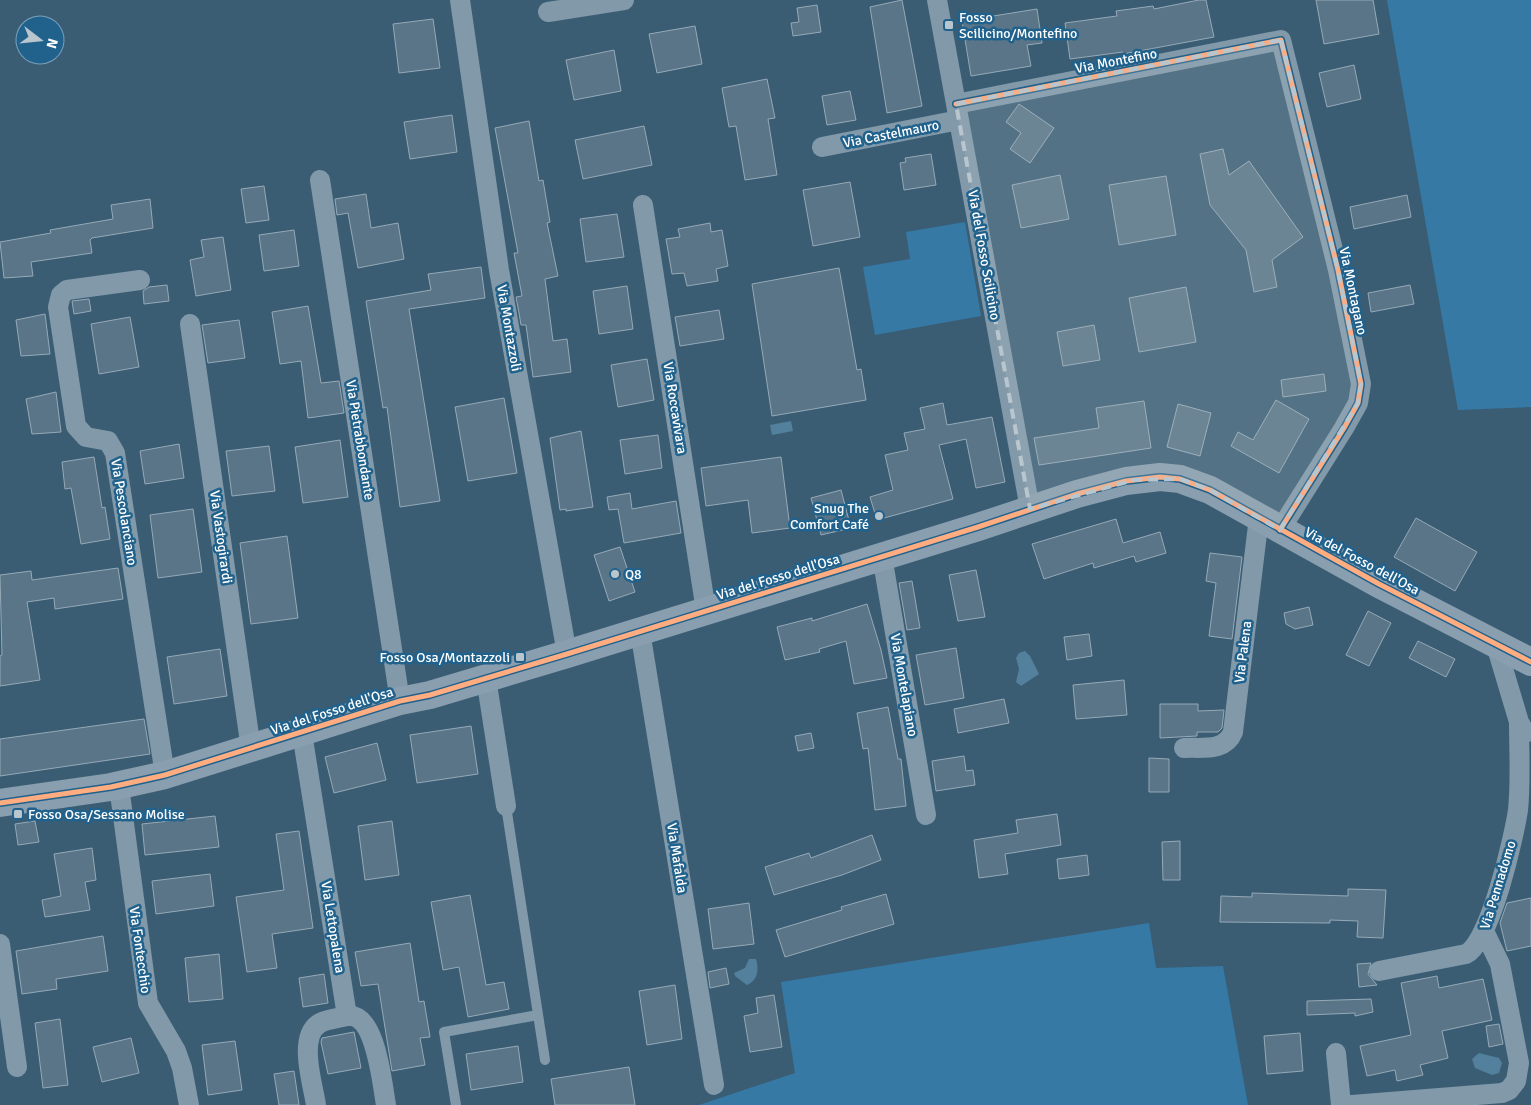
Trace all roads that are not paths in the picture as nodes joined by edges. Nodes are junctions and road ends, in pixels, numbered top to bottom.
1 (460, 0) edge
2 (624, 0) edge
3 (937, 0) edge
4 (548, 12) dead end
5 (1281, 40) joint
6 (958, 112) junction
7 (822, 147) dead end
8 (320, 180) dead end
9 (643, 205) dead end
10 (140, 280) dead end
11 (190, 324) dead end
12 (1030, 509) junction
13 (1269, 523) junction
14 (882, 556) junction
15 (706, 610) junction
16 (640, 631) junction
17 (1496, 645) junction
18 (567, 654) junction
19 (1531, 662) edge
20 (486, 678) junction
21 (400, 701) junction
22 (1519, 722) junction
23 (302, 733) junction
24 (1531, 746) edge
25 (1184, 748) dead end
26 (251, 749) junction
27 (165, 775) junction
28 (119, 786) junction
29 (0, 803) edge
30 (506, 806) joint
31 (926, 815) dead end
32 (1484, 931) junction
33 (0, 944) edge
34 (1379, 970) dead end
35 (538, 1015) junction
36 (347, 1016) junction
37 (1336, 1052) dead end
38 (545, 1060) dead end
39 (17, 1068) dead end
40 (714, 1085) dead end
41 (189, 1105) edge
42 (316, 1105) edge
43 (386, 1105) edge
44 (456, 1105) edge
45 (1340, 1105) edge
46 (1352, 1105) edge

1 - 18 street, Via Montazzoli
2 - 4 street
3 - 6 street, Via del Fosso Scilicino
5 - 6 street, Via Montefino
5 - 13 street, Via Montagano
6 - 7 street, Via Castelmauro
6 - 12 street, Via del Fosso Scilicino
8 - 21 street, Via Pietrabbondante
9 - 15 street, Via Roccavivara
10 - 27 street, Via Pescolanciano
11 - 26 street, Via Vastogirardi
12 - 13 street, Via del Fosso dell'Osa
12 - 14 street, Via del Fosso dell'Osa
13 - 17 street, Via del Fosso dell'Osa
13 - 25 street, Via Palena
14 - 15 street, Via del Fosso dell'Osa
14 - 31 street, Via Montelapiano
15 - 16 street, Via del Fosso dell'Osa
16 - 18 street, Via del Fosso dell'Osa
16 - 40 street, Via Mafalda
17 - 19 street, Via del Fosso dell'Osa
17 - 22 street
18 - 20 street, Via del Fosso dell'Osa
20 - 21 street, Via del Fosso dell'Osa
20 - 30 street
21 - 23 street, Via del Fosso dell'Osa
22 - 24 street
22 - 32 street, Via Pennadomo
23 - 26 street, Via del Fosso dell'Osa
23 - 36 street, Via Lettopalena
26 - 27 street, Via del Fosso dell'Osa
27 - 28 street, Via del Fosso dell'Osa
28 - 29 street, Via del Fosso dell'Osa
28 - 41 street, Via Fontecchio
30 - 35 lane
32 - 34 street, Via Pennadomo
32 - 46 street
33 - 39 street
35 - 38 lane
35 - 44 lane
36 - 42 street
36 - 43 street
37 - 45 street

